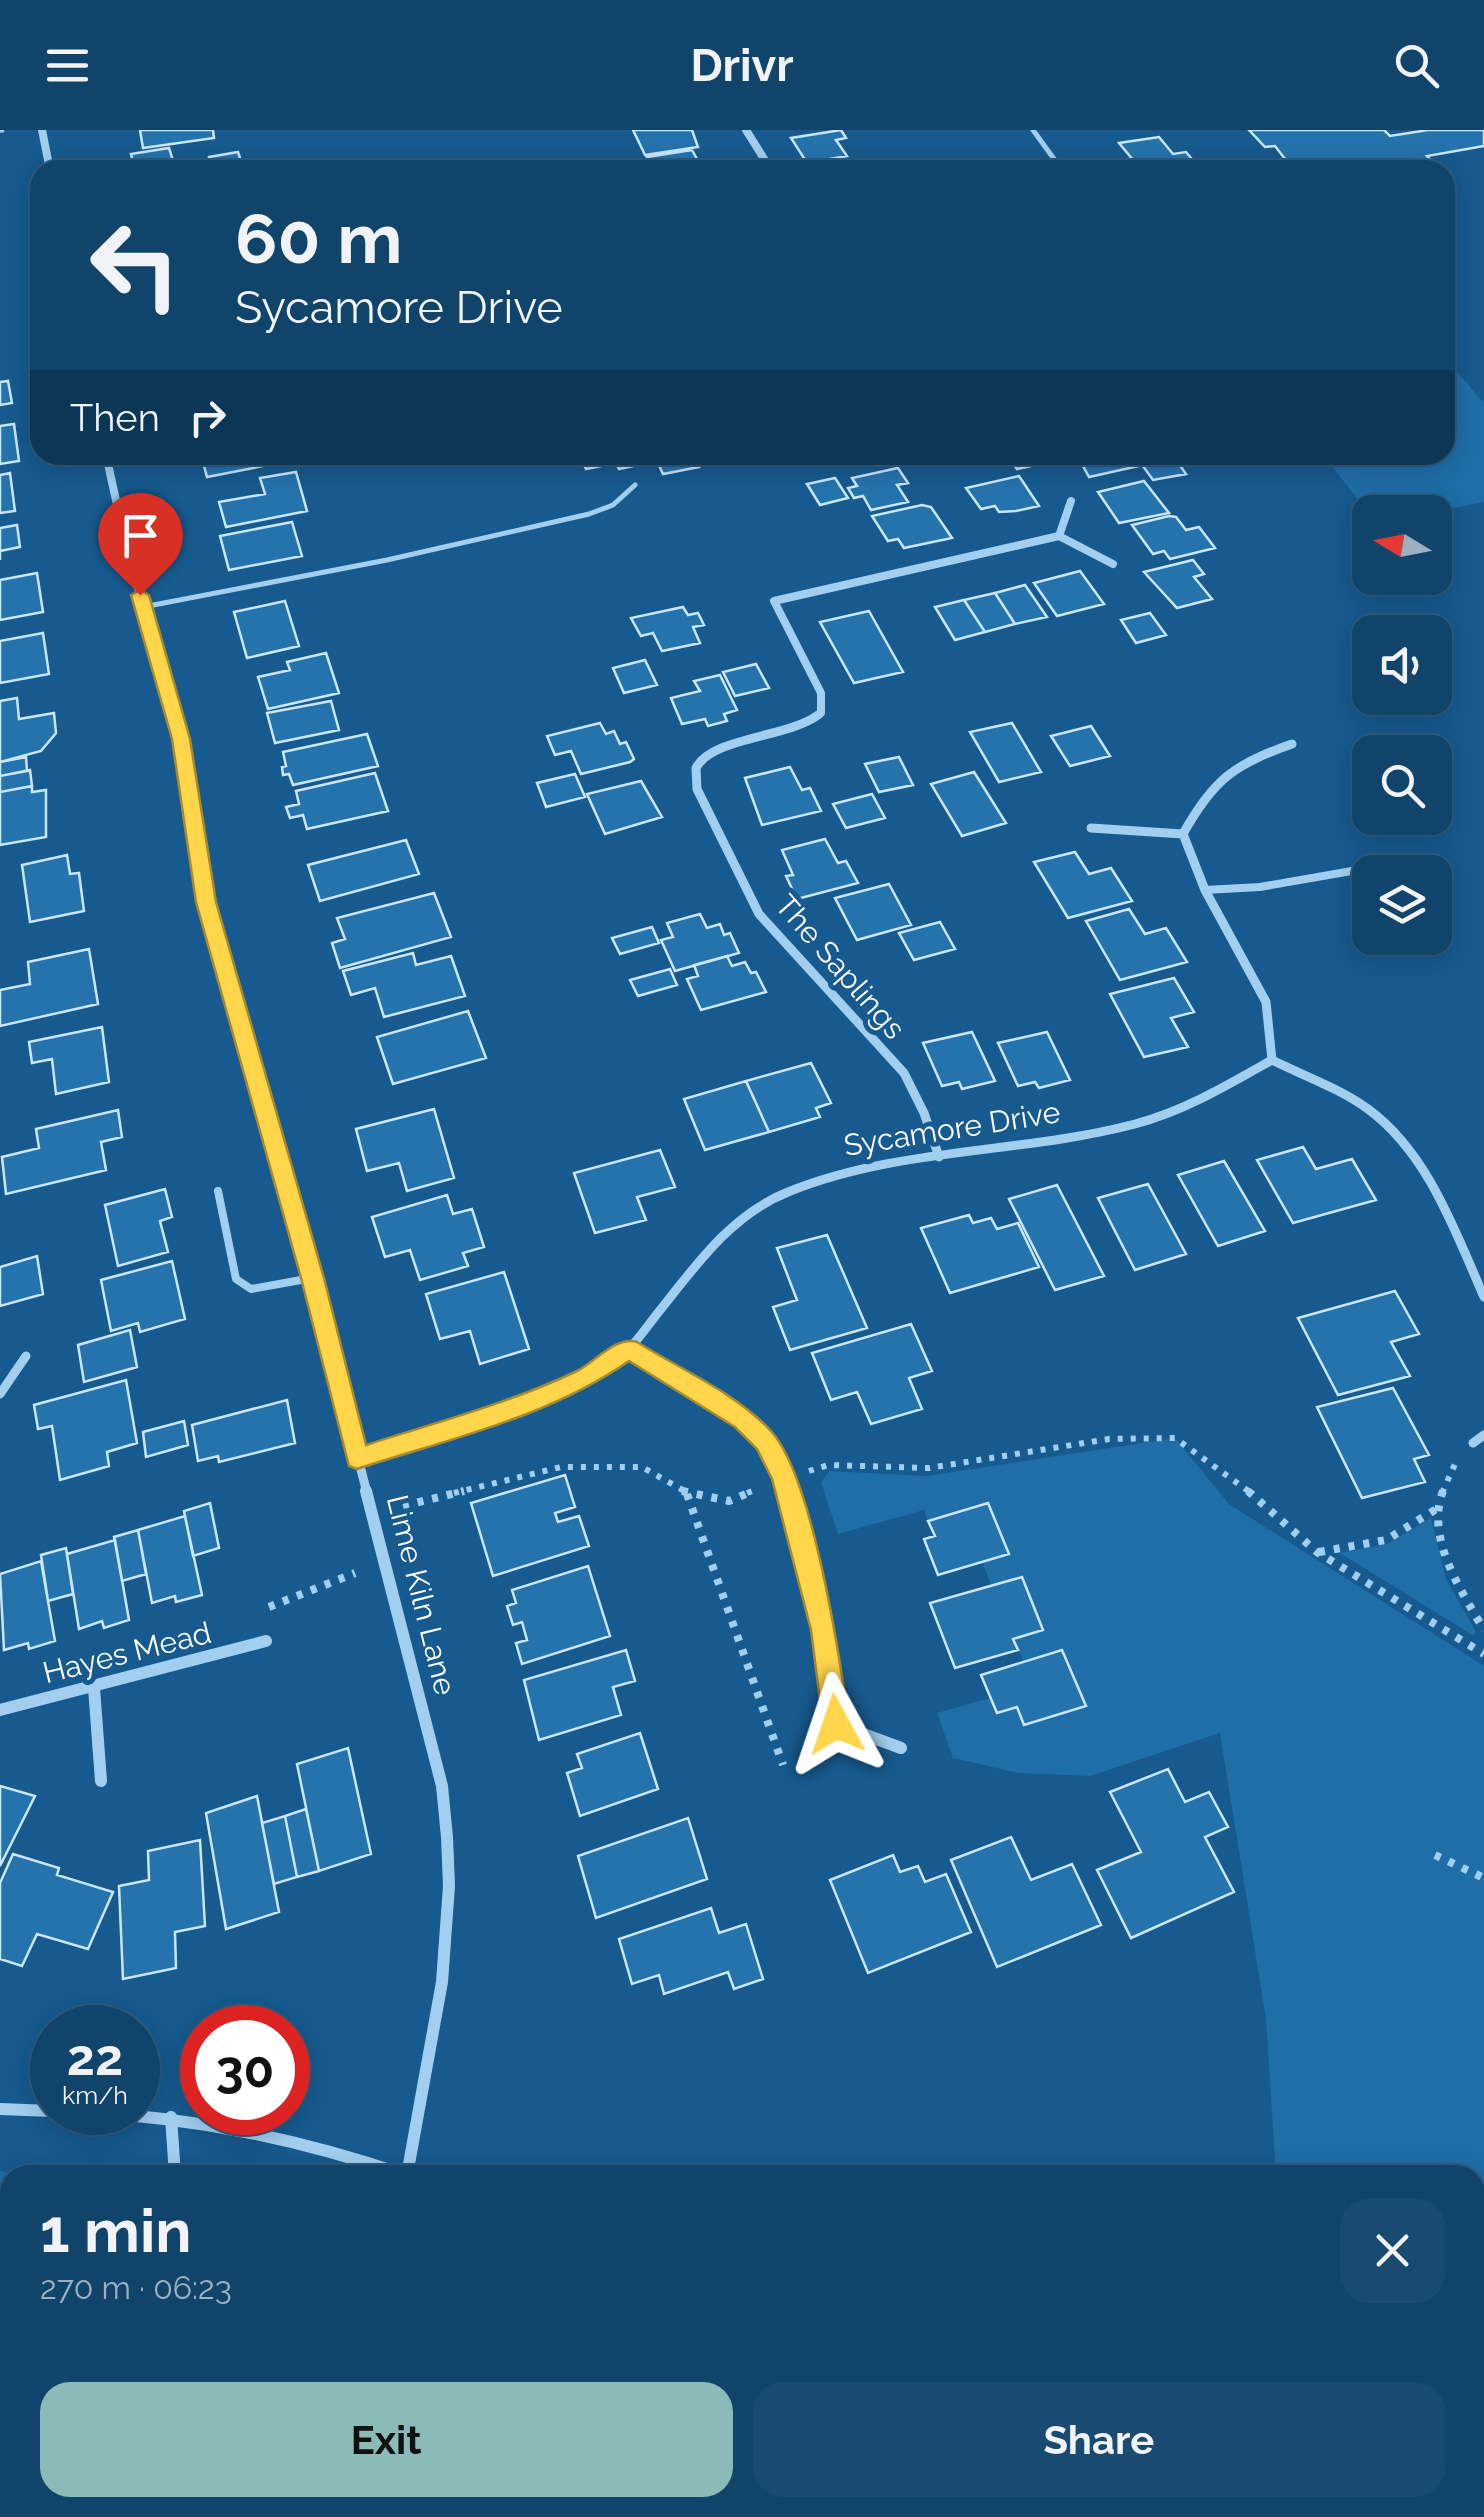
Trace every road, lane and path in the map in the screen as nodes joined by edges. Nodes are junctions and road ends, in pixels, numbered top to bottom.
1 (42, 130) edge
2 (746, 130) edge
3 (1033, 130) edge
4 (48, 160) edge
5 (765, 160) edge
6 (1055, 160) edge
7 (108, 465) edge
8 (635, 485) dead end
9 (1071, 500) dead end
10 (1059, 536) junction
11 (1113, 564) dead end
12 (143, 607) junction
13 (1292, 744) dead end
14 (1091, 828) dead end
15 (1183, 834) junction
16 (1352, 871) edge
17 (1205, 890) junction
18 (1272, 1060) junction
19 (939, 1157) junction
20 (218, 1192) dead end
21 (312, 1278) junction
22 (1484, 1297) edge
23 (629, 1349) junction
24 (26, 1356) dead end
25 (0, 1394) edge
26 (1484, 1435) edge
27 (1473, 1443) joint
28 (357, 1458) junction
29 (784, 1478) junction
30 (686, 1493) junction
31 (1438, 1508) junction
32 (373, 1515) junction
33 (1317, 1552) junction
34 (386, 1564) junction
35 (1484, 1630) edge
36 (266, 1641) joint
37 (1484, 1654) edge
38 (94, 1688) junction
39 (0, 1710) edge
40 (836, 1724) junction
41 (902, 1748) dead end
42 (818, 1758) joint
43 (102, 1780) dead end
44 (1436, 1855) dead end
45 (1484, 1878) edge
46 (0, 2108) edge
47 (30, 2110) edge
48 (160, 2115) edge
49 (171, 2116) junction
50 (175, 2165) edge
51 (376, 2165) edge
52 (408, 2165) edge

1 - 4 street
2 - 5 street
3 - 6 lane
7 - 12 street, Lime Kiln Lane
8 - 12 lane
9 - 10 street
10 - 11 street
10 - 19 street, The Saplings
12 - 21 street, Lime Kiln Lane
13 - 15 street
14 - 15 street
15 - 17 street
16 - 17 lane
17 - 18 street
18 - 19 street, Sycamore Drive
18 - 22 street
19 - 23 street, Sycamore Drive
20 - 21 lane
21 - 28 street, Lime Kiln Lane
23 - 28 street, Sycamore Drive
23 - 29 street
24 - 25 street
26 - 27 street
27 - 31 path
28 - 32 street, Lime Kiln Lane
29 - 30 path
29 - 33 path
29 - 40 street
30 - 32 path
30 - 42 path
31 - 33 path
31 - 35 path
32 - 34 street, Lime Kiln Lane
33 - 37 path
34 - 36 path
34 - 52 street, Lime Kiln Lane
36 - 38 street, Hayes Mead
38 - 39 street, Hayes Mead
38 - 43 street
40 - 41 street
40 - 42 street
44 - 45 path
46 - 47 street
48 - 49 street
49 - 50 street
49 - 51 street

